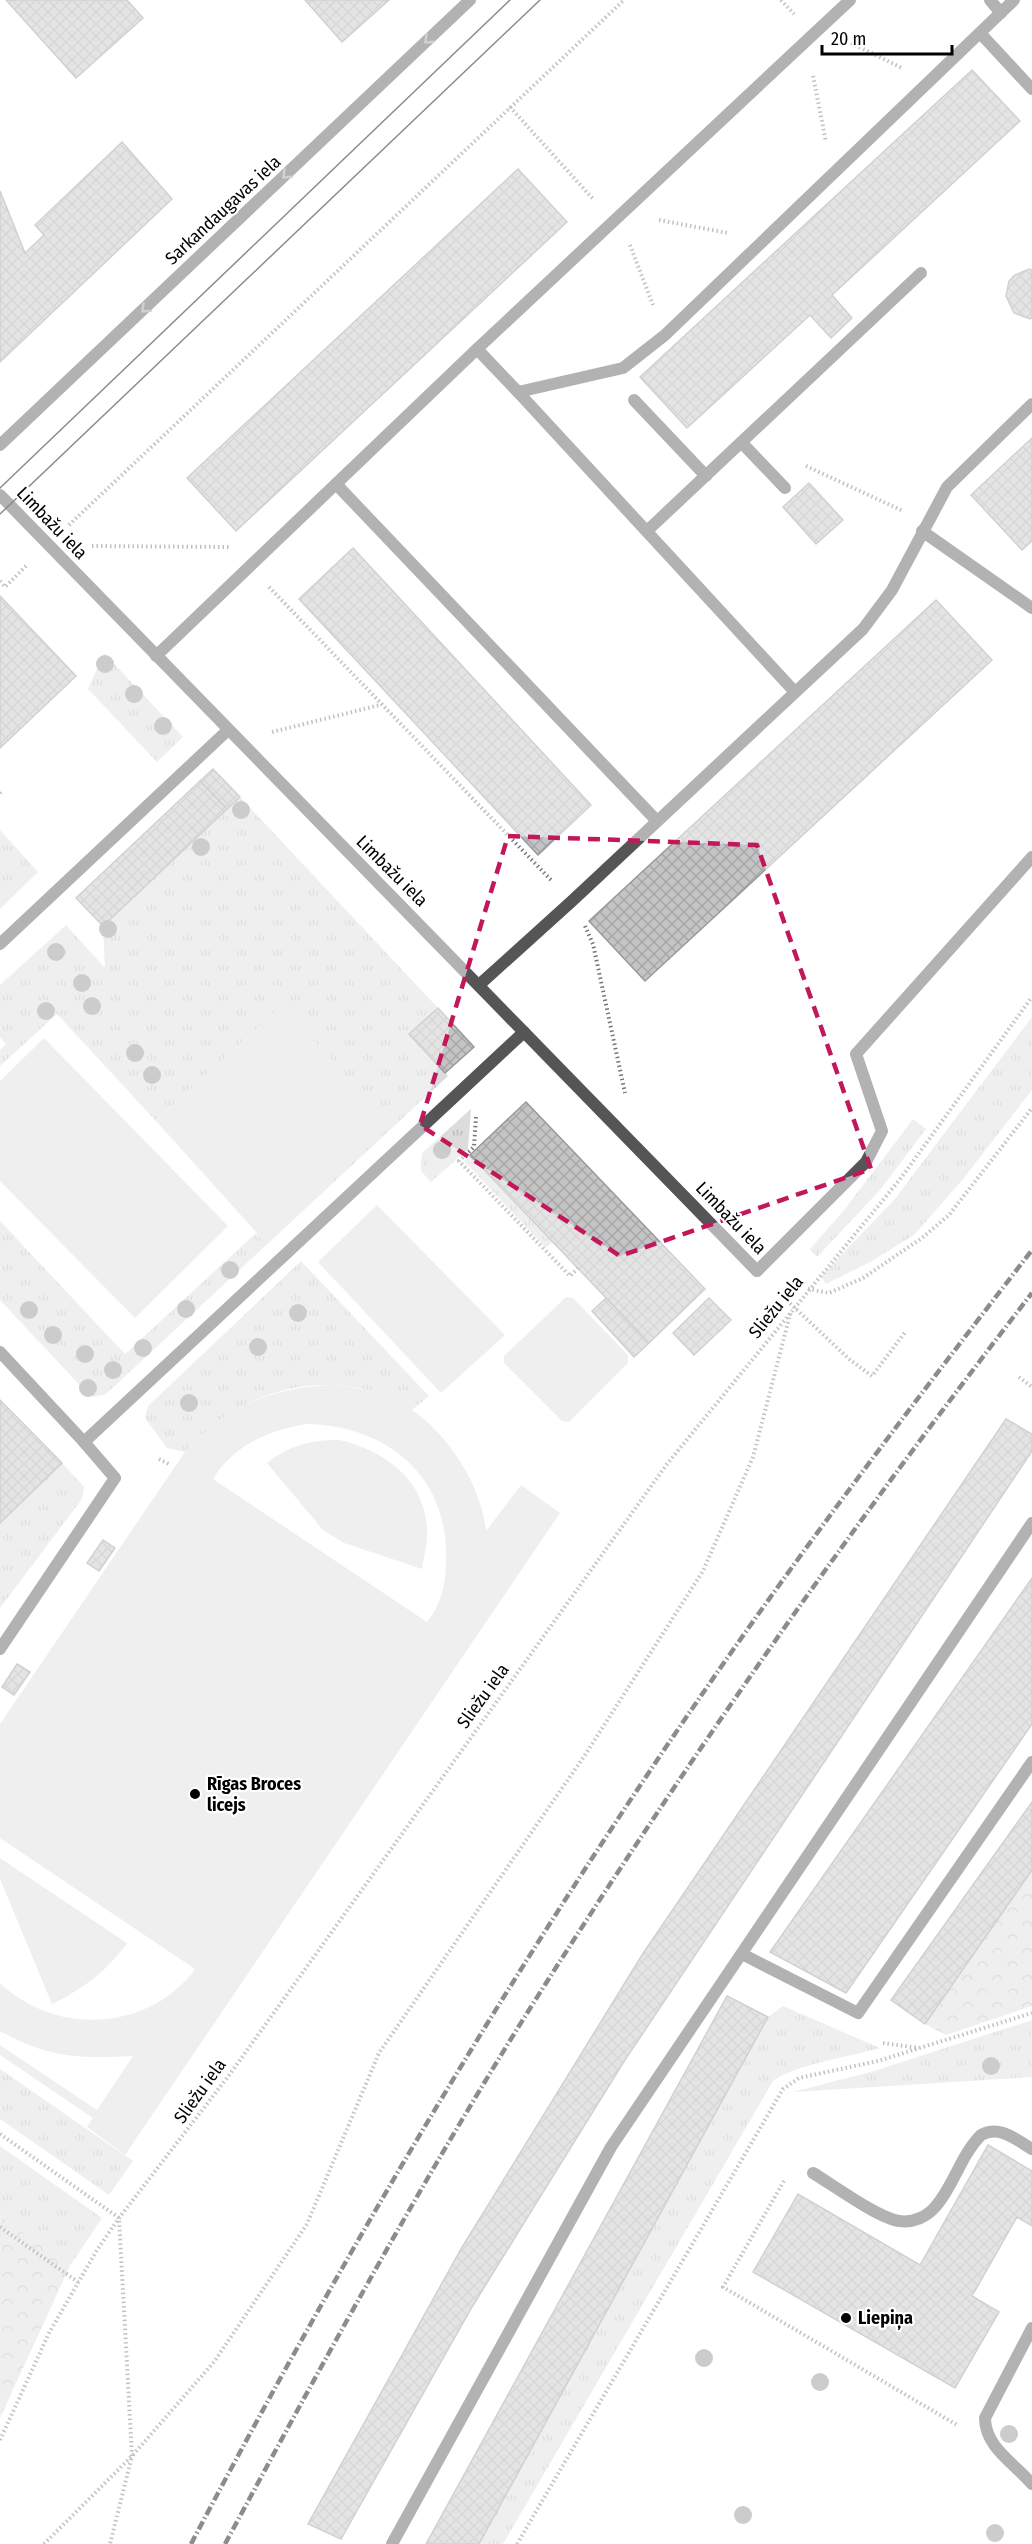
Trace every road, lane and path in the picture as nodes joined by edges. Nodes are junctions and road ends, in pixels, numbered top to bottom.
1 (470, 0) edge
2 (624, 0) edge
3 (850, 0) edge
4 (990, 0) edge
5 (1014, 0) edge
6 (1001, 13) junction
7 (980, 33) junction
8 (846, 41) dead end
9 (812, 70) dead end
10 (930, 81) junction
11 (1032, 89) edge
12 (510, 107) junction
13 (832, 175) junction
14 (655, 219) dead end
15 (614, 221) junction
16 (764, 240) junction
17 (630, 244) dead end
18 (921, 273) dead end
19 (665, 335) junction
20 (477, 349) junction
21 (518, 393) junction
22 (634, 400) dead end
23 (1032, 404) edge
24 (742, 443) junction
25 (0, 445) edge
26 (805, 466) dead end
27 (706, 476) junction
28 (336, 484) junction
29 (785, 488) dead end
30 (0, 495) edge
31 (648, 530) junction
32 (922, 531) junction
33 (48, 544) junction
34 (88, 546) dead end
35 (270, 547) junction
36 (249, 567) junction
37 (0, 581) edge
38 (1032, 608) edge
39 (156, 656) junction
40 (794, 691) junction
41 (381, 705) junction
42 (228, 730) junction
43 (272, 732) dead end
44 (657, 821) junction
45 (1032, 857) edge
46 (572, 902) junction
47 (0, 944) edge
48 (479, 985) junction
49 (1032, 997) edge
50 (524, 1032) junction
51 (462, 1092) junction
52 (1032, 1108) edge
53 (610, 1118) junction
54 (578, 1268) dead end
55 (757, 1271) junction
56 (808, 1289) junction
57 (792, 1308) junction
58 (906, 1331) dead end
59 (0, 1352) edge
60 (1019, 1377) dead end
61 (1032, 1387) edge
62 (84, 1442) junction
63 (159, 1459) dead end
64 (169, 1464) dead end
65 (1032, 1523) edge
66 (0, 1649) edge
67 (1032, 1762) edge
68 (742, 1954) junction
69 (1032, 2013) edge
70 (884, 2043) dead end
71 (923, 2048) junction
72 (0, 2134) edge
73 (1032, 2149) edge
74 (813, 2173) joint
75 (119, 2218) junction
76 (0, 2227) edge
77 (78, 2282) junction
78 (1032, 2328) edge
79 (0, 2440) edge
80 (994, 2446) junction
81 (132, 2456) junction
82 (1032, 2484) edge
83 (44, 2544) edge
84 (110, 2544) edge
85 (392, 2544) edge
86 (517, 2544) edge

1 -> 25 street, Sarkandaugavas iela
2 - 12 path
3 - 15 street
4 - 6 street
5 - 6 street
6 - 7 street
7 - 10 street
7 - 11 street
8 - 10 path
9 - 13 path
10 - 13 street
12 - 15 path
12 - 33 path
13 - 16 street
14 - 16 path
15 - 20 street
16 - 19 street
17 - 19 path
18 - 24 street
19 - 21 street
20 - 21 street
20 - 28 street
21 - 31 street
22 - 27 street
23 - 32 street
24 - 27 street
24 - 29 street
26 - 32 path
27 - 31 street
28 - 35 street
28 - 44 street
30 - 33 street, Limbažu iela
31 - 40 street
32 - 38 street
32 - 40 street
33 - 37 path
33 - 39 street, Limbažu iela
34 - 35 path
35 - 36 street
36 - 39 street
36 - 41 path
39 - 42 street, Limbažu iela
40 - 44 street
41 - 43 path
41 - 46 path
42 - 47 street
42 - 48 street, Limbažu iela
44 - 46 street
45 - 55 street
46 - 48 street
46 - 53 path
48 - 50 street, Limbažu iela
49 - 56 path, Sliežu iela
50 - 51 street
50 - 53 street, Limbažu iela
51 - 54 path
51 - 62 street
52 - 56 path
53 - 55 street, Limbažu iela
55 - 57 path
56 - 57 path, Sliežu iela
57 - 58 path
57 - 75 path, Sliežu iela
57 - 81 path
59 - 62 street
60 - 61 path
62 - 66 street
63 - 64 path
65 - 68 street
67 - 68 street
68 - 85 street
69 - 71 path
70 - 71 path
71 - 86 path
72 - 75 path
73 - 74 street
74 - 80 path
75 - 77 path, Sliežu iela
75 - 81 path
76 - 77 path
77 - 79 path, Sliežu iela
78 - 80 street
80 - 82 street
81 - 83 path
81 - 84 path

